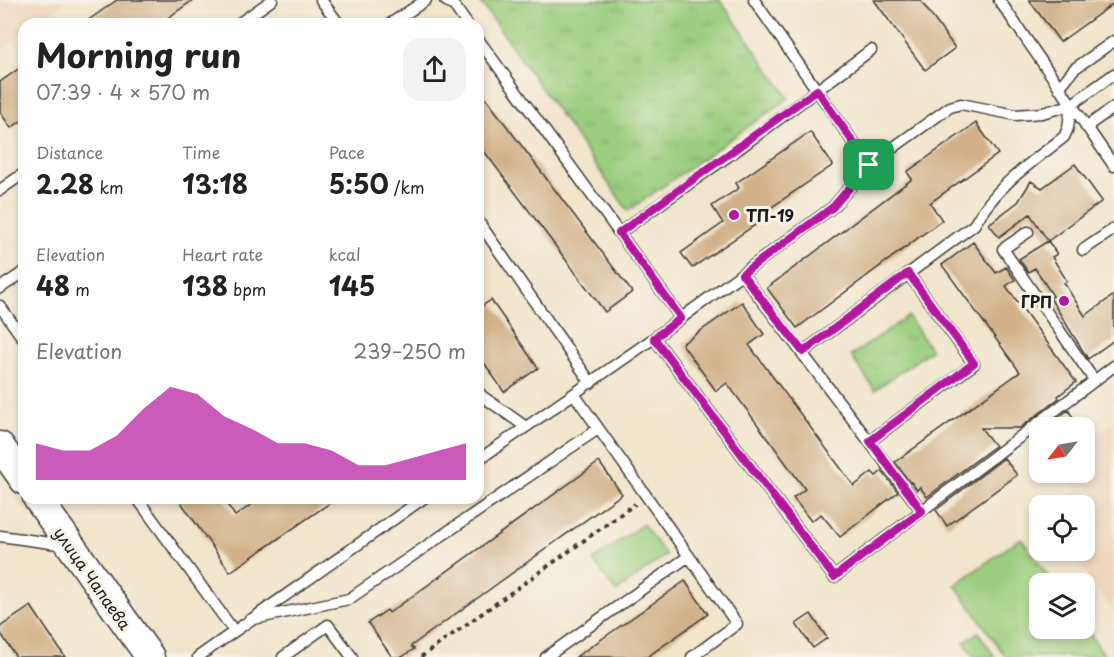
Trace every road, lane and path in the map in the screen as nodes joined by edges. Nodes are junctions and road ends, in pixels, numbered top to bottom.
1 (272, 0) edge
2 (321, 0) edge
3 (426, 0) edge
4 (445, 0) edge
5 (754, 0) edge
6 (999, 0) edge
7 (246, 18) edge
8 (334, 18) edge
9 (399, 18) edge
10 (463, 18) edge
11 (1114, 41) edge
12 (484, 47) edge
13 (871, 50) dead end
14 (1114, 74) edge
15 (1059, 88) junction
16 (817, 90) junction
17 (1071, 105) junction
18 (1114, 107) edge
19 (1086, 127) junction
20 (869, 165) junction
21 (1114, 166) edge
22 (18, 177) edge
23 (0, 190) edge
24 (1114, 229) edge
25 (484, 231) edge
26 (1029, 231) dead end
27 (619, 233) junction
28 (1083, 250) dead end
29 (908, 273) junction
30 (742, 274) junction
31 (18, 276) edge
32 (0, 288) edge
33 (0, 306) edge
34 (681, 318) junction
35 (18, 332) edge
36 (654, 338) junction
37 (803, 352) junction
38 (1114, 366) edge
39 (1095, 380) junction
40 (591, 383) junction
41 (574, 394) junction
42 (484, 397) edge
43 (526, 427) junction
44 (598, 429) junction
45 (870, 441) junction
46 (0, 446) edge
47 (484, 456) edge
48 (18, 472) edge
49 (646, 496) junction
50 (41, 504) edge
51 (141, 504) edge
52 (415, 504) edge
53 (922, 511) junction
54 (0, 536) edge
55 (71, 546) junction
56 (689, 556) junction
57 (249, 620) junction
58 (234, 631) junction
59 (150, 657) edge
60 (198, 657) edge
61 (283, 657) edge
62 (352, 657) edge
63 (421, 657) edge
64 (546, 657) edge
65 (692, 657) edge

1 - 7 lane
2 - 8 lane
3 - 9 lane
4 - 10 lane
5 - 16 lane
6 - 15 lane
11 - 15 lane
12 - 27 lane
13 - 16 lane
14 - 17 lane
15 - 17 lane
16 - 20 lane
16 - 27 lane
17 - 19 lane
17 - 20 lane
17 - 29 lane
18 - 19 lane
19 - 21 lane
20 - 30 lane
22 - 23 lane
24 - 28 lane
25 - 40 lane
26 - 39 lane
27 - 34 lane
29 - 37 lane
29 - 45 lane
30 - 34 lane
30 - 37 lane
31 - 32 lane
33 - 35 lane
34 - 36 lane
36 - 40 lane
36 - 53 lane
37 - 45 lane
38 - 39 lane
39 - 53 lane
40 - 41 lane
41 - 43 lane
41 - 44 lane
42 - 43 lane
43 - 47 lane
44 - 49 lane
44 - 57 lane
45 - 53 lane
46 - 48 main road
49 - 56 lane
49 - 63 path
50 - 55 main road, улица Чапаева
51 - 58 lane
52 - 57 lane
54 - 55 lane
55 - 59 main road, улица Чапаева
56 - 64 lane
56 - 65 lane
57 - 58 lane
58 - 60 lane
61 - 62 lane

